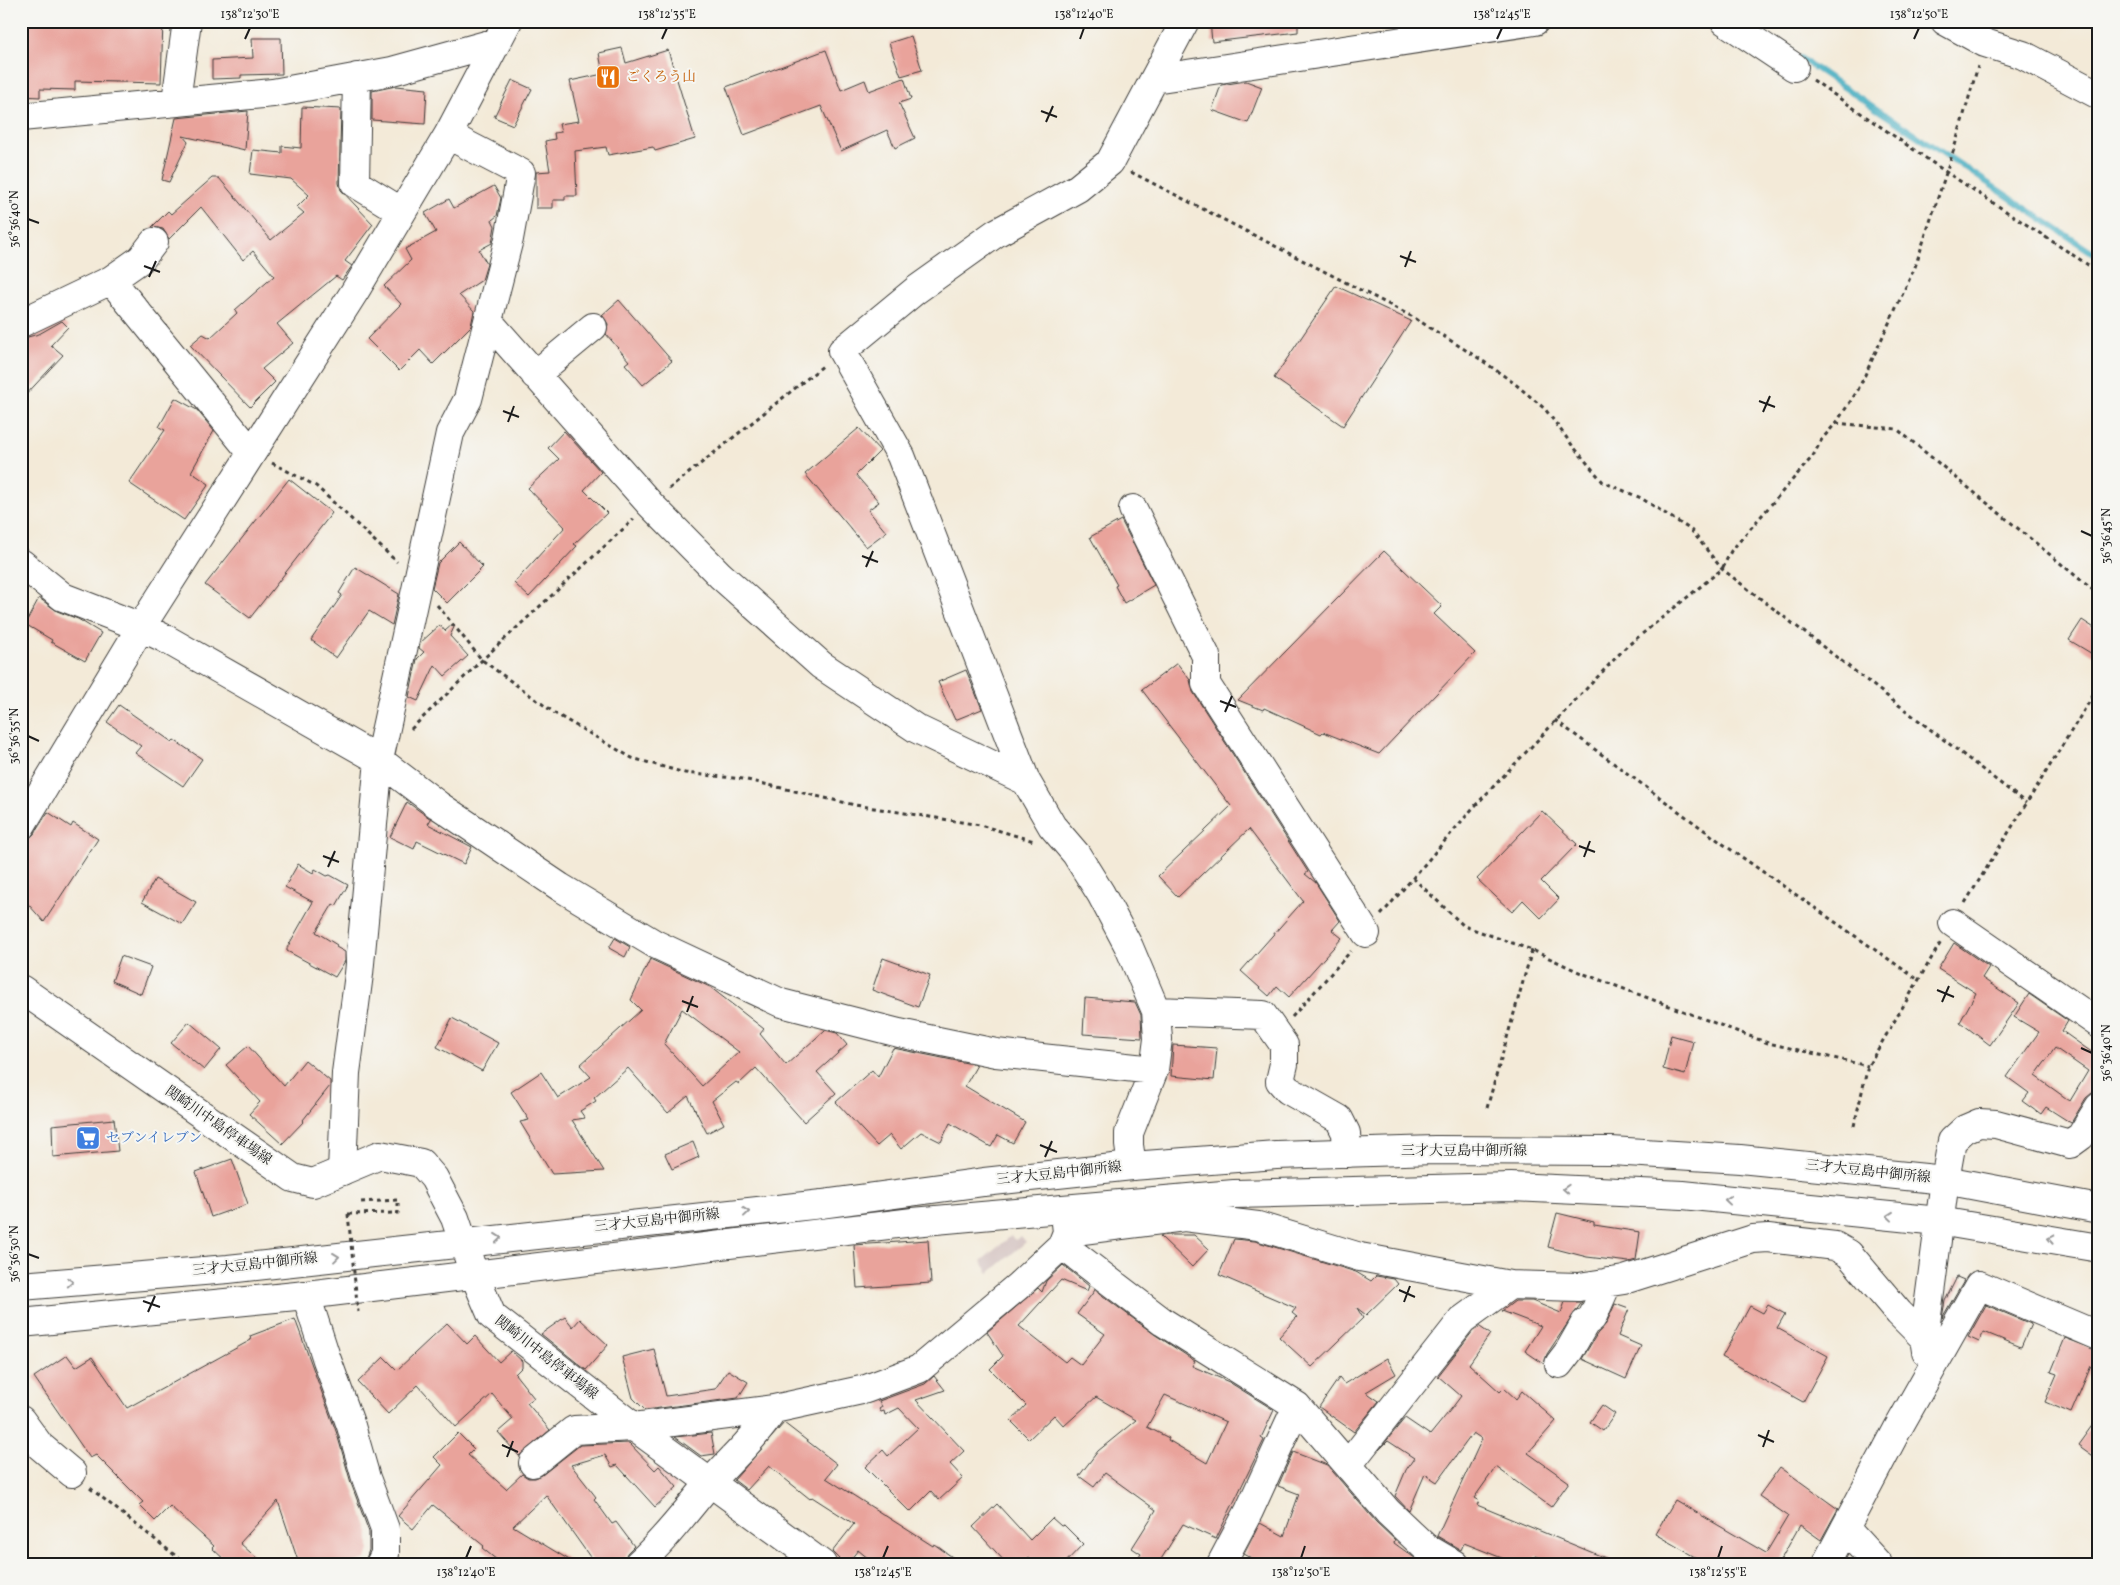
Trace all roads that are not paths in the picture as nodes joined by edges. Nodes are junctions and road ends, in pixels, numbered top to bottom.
1 (187, 21) edge
2 (1185, 21) edge
3 (1535, 21) edge
4 (1725, 21) edge
5 (1945, 21) edge
6 (1399, 31) edge
7 (502, 32) edge
8 (1794, 67) road end
9 (357, 77) junction
10 (1154, 79) junction
11 (2099, 95) edge
12 (176, 101) junction
13 (21, 117) edge
14 (448, 135) junction
15 (402, 212) junction
16 (154, 242) dead end
17 (111, 280) junction
18 (489, 322) junction
19 (21, 323) edge
20 (593, 327) dead end
21 (535, 375) junction
22 (251, 452) junction
23 (1133, 509) dead end
24 (21, 563) edge
25 (142, 627) junction
26 (379, 760) junction
27 (1026, 781) junction
28 (21, 826) edge
29 (1953, 923) road end
30 (1366, 934) road end
31 (21, 989) edge
32 (1156, 1011) junction
33 (2099, 1024) edge
34 (1154, 1070) junction
35 (2099, 1107) edge
36 (1347, 1153) junction
37 (1132, 1166) junction
38 (342, 1170) junction
39 (1945, 1180) junction
40 (2099, 1209) edge
41 (1939, 1221) junction
42 (1064, 1229) junction
43 (462, 1242) junction
44 (2099, 1248) edge
45 (474, 1274) junction
46 (1608, 1282) junction
47 (1510, 1285) junction
48 (21, 1286) edge
49 (306, 1295) junction
50 (21, 1323) edge
51 (2099, 1336) edge
52 (1924, 1338) junction
53 (1558, 1364) dead end
54 (1930, 1372) junction
55 (1297, 1406) junction
56 (774, 1409) junction
57 (21, 1420) edge
58 (634, 1427) junction
59 (533, 1463) dead end
60 (1348, 1465) junction
61 (72, 1473) road end
62 (710, 1482) junction
63 (1845, 1528) junction
64 (380, 1564) edge
65 (638, 1564) edge
66 (822, 1564) edge
67 (1222, 1564) edge
68 (1454, 1564) edge
69 (1826, 1564) edge
70 (1878, 1564) edge

1 - 12 street
2 - 10 street
3 - 6 street
4 - 8 street
5 - 11 street
6 - 10 street
7 - 9 street
7 - 14 street
9 - 12 street
9 - 15 street
10 - 27 street
12 - 13 street
14 - 15 street
14 - 18 street
15 - 22 street
16 - 17 street
17 - 19 street
17 - 22 street
18 - 21 street
18 - 26 street
20 - 21 street
21 - 27 street
22 - 25 street
23 - 30 street
24 - 25 street
25 - 26 street
25 - 28 street
26 - 34 street
26 - 38 street
27 - 32 street
29 - 33 street
31 - 38 street, 関崎川中島停車場線
32 - 34 street
32 - 36 street
34 - 37 street
35 - 39 street
36 - 37 street, 三才大豆島中御所線
36 - 39 street, 三才大豆島中御所線
43 -> 37 street, 三才大豆島中御所線
38 - 43 street, 関崎川中島停車場線
39 - 40 street, 三才大豆島中御所線
39 - 41 street
41 -> 42 street
44 -> 41 street
41 - 52 street
42 - 45 street
42 - 47 street
42 - 55 street
42 - 56 street
43 - 45 street, 関崎川中島停車場線
48 -> 43 street, 三才大豆島中御所線
45 - 49 street
45 - 58 street, 関崎川中島停車場線
46 - 47 street
46 - 52 street
46 - 53 street
47 - 60 street
49 - 50 street
49 - 64 street
51 - 54 street
52 - 54 street
54 - 63 street
55 - 60 street
55 - 67 street
56 - 58 street
56 - 62 street
57 - 61 street
58 - 59 street
58 - 62 street, 関崎川中島停車場線
60 - 68 street
62 - 65 street
62 - 66 street, 関崎川中島停車場線
63 - 69 street
63 - 70 street

